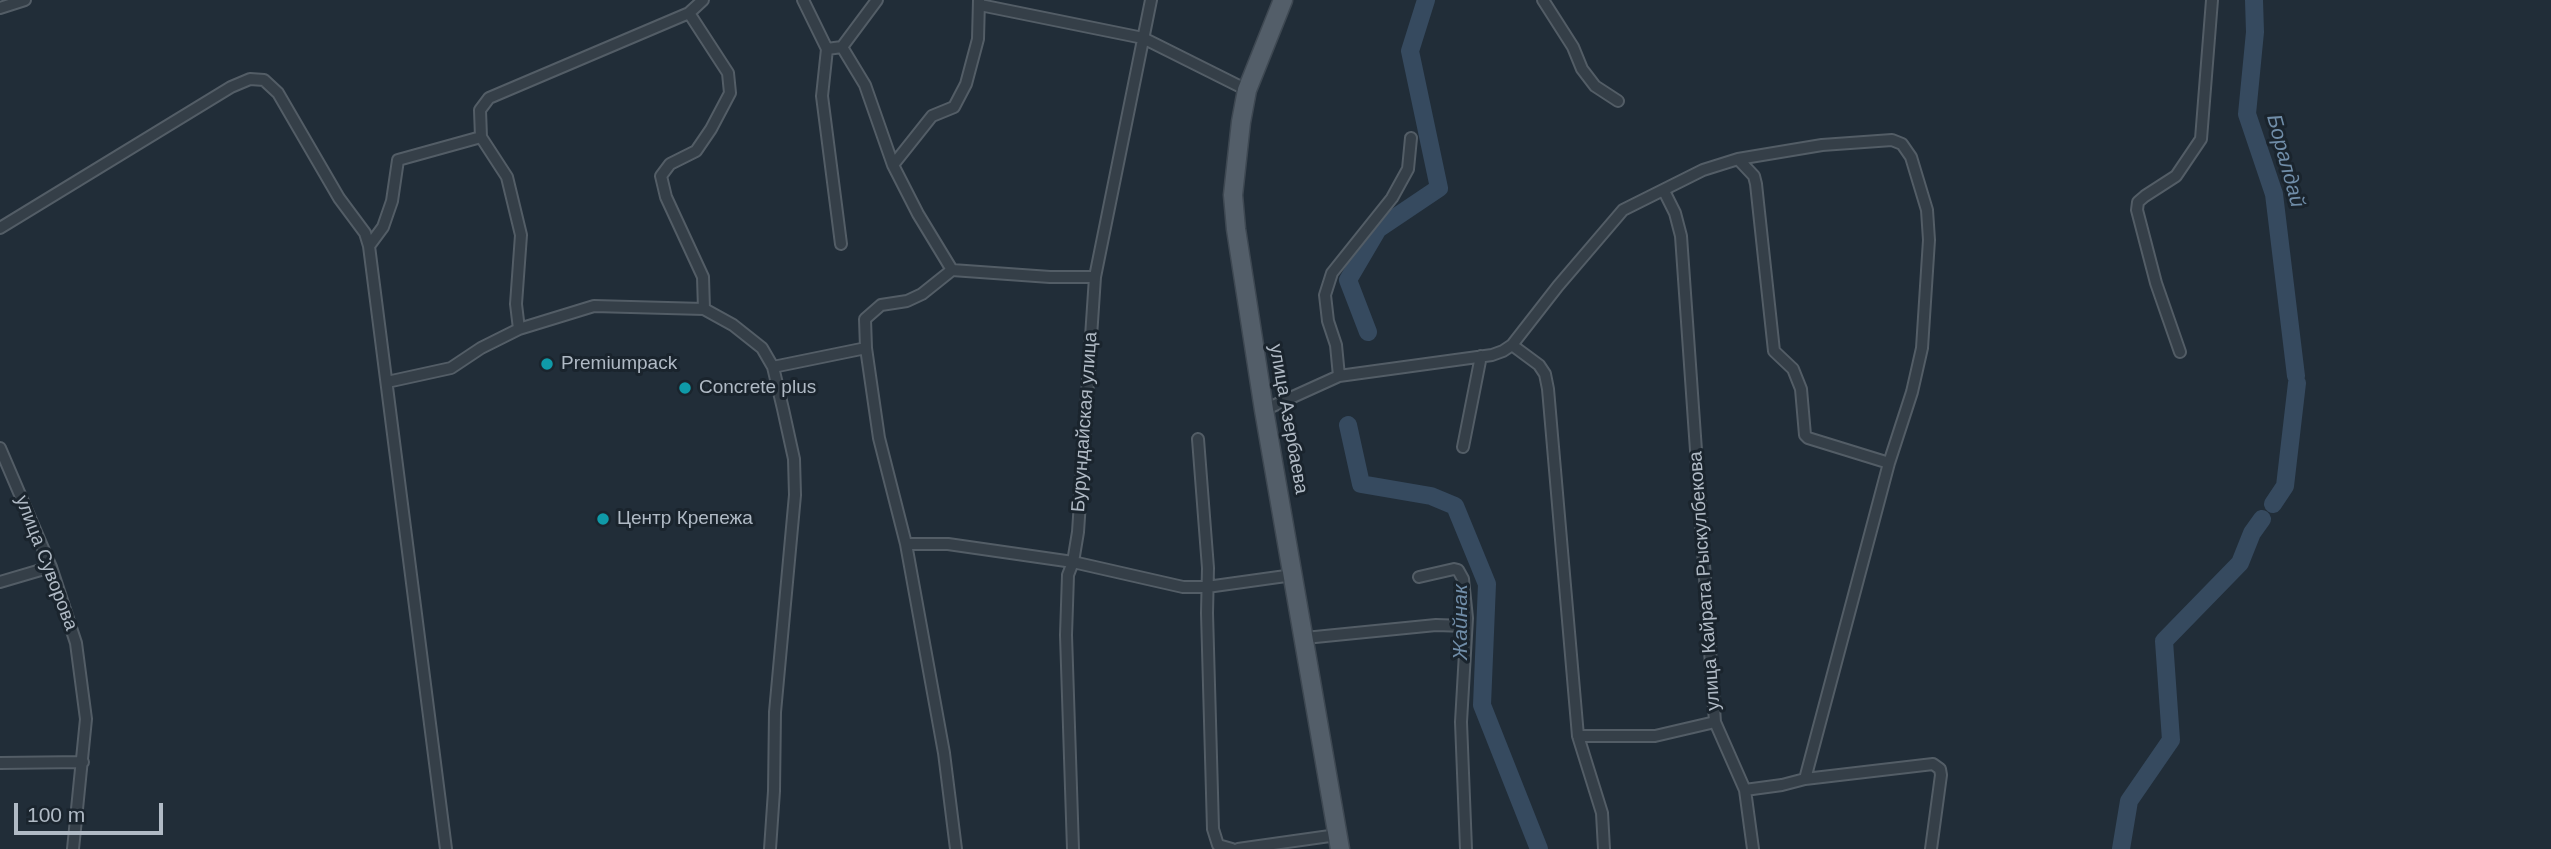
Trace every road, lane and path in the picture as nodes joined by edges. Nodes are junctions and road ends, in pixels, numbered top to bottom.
1 (25, 0) edge
2 (703, 0) edge
3 (803, 0) edge
4 (877, 0) edge
5 (1151, 0) edge
6 (1283, 0) edge
7 (1543, 0) edge
8 (2212, 0) edge
9 (980, 3) edge
10 (0, 8) edge
11 (689, 13) junction
12 (1143, 38) junction
13 (842, 47) junction
14 (827, 49) junction
15 (1247, 90) junction
16 (1618, 101) dead end
17 (481, 137) junction
18 (1411, 138) dead end
19 (1738, 159) junction
20 (893, 165) junction
21 (1664, 191) junction
22 (0, 229) edge
23 (841, 244) dead end
24 (369, 246) junction
25 (952, 270) junction
26 (1095, 277) junction
27 (704, 309) junction
28 (519, 329) junction
29 (1512, 345) junction
30 (866, 348) junction
31 (2180, 352) dead end
32 (1481, 356) junction
33 (773, 366) junction
34 (1339, 376) junction
35 (387, 382) junction
36 (1264, 410) junction
37 (1198, 439) dead end
38 (1463, 446) dead end
39 (0, 447) edge
40 (1889, 463) junction
41 (6, 477) edge
42 (906, 544) junction
43 (1073, 562) junction
44 (51, 567) junction
45 (1293, 575) junction
46 (1419, 577) dead end
47 (0, 582) edge
48 (1207, 587) junction
49 (1466, 626) junction
50 (1305, 638) junction
51 (1715, 722) junction
52 (1578, 736) junction
53 (82, 762) junction
54 (0, 763) edge
55 (1805, 779) junction
56 (1745, 790) junction
57 (1339, 842) edge
58 (73, 849) edge
59 (446, 849) edge
60 (769, 849) edge
61 (956, 849) edge
62 (1073, 849) edge
63 (1232, 849) edge
64 (1238, 849) edge
65 (1466, 849) edge
66 (1604, 849) edge
67 (1753, 849) edge
68 (1931, 849) edge

1 - 10 street
2 - 11 street
3 - 14 street
4 - 13 street
5 - 12 street, Бурундайская улица
6 - 15 main road, улица Азербаева
7 - 16 street
8 - 31 street
9 - 12 street
9 - 20 street
11 - 17 street
11 - 27 street
12 - 15 street
12 - 26 street, Бурундайская улица
13 - 14 street
13 - 20 street
14 - 23 street
15 - 36 main road, улица Азербаева
17 - 24 street
17 - 28 street
18 - 34 street
19 - 21 street
19 - 40 street
19 - 40 street
20 - 25 street
21 - 29 street
21 - 51 street, улица Кайрата Рыскулбекова
22 - 24 street
24 - 35 street
25 - 26 street
25 - 30 street
26 - 43 street, Бурундайская улица
27 - 28 street
27 - 33 street
28 - 35 street
29 - 32 street
29 - 52 street
30 - 33 street
30 - 42 street
32 - 34 street
32 - 38 street
33 - 60 street
34 - 36 street
35 - 59 street
36 - 45 main road, улица Азербаева
37 - 48 street
39 - 41 street, улица Суворова
40 - 55 street
41 - 44 street, улица Суворова
42 - 43 street
42 - 61 street
43 - 48 street
43 - 62 street, Бурундайская улица
44 - 47 street
44 - 53 street, улица Суворова
45 - 48 street
45 - 50 main road, улица Азербаева
46 - 49 street
48 - 63 street
49 - 50 street
49 - 65 street
50 - 57 main road, улица Азербаева
51 - 52 street, улица Кайрата Рыскулбекова
51 - 56 street
52 - 66 street
53 - 54 street
53 - 58 street, улица Суворова
55 - 56 street
55 - 68 street
56 - 67 street
57 - 64 street

